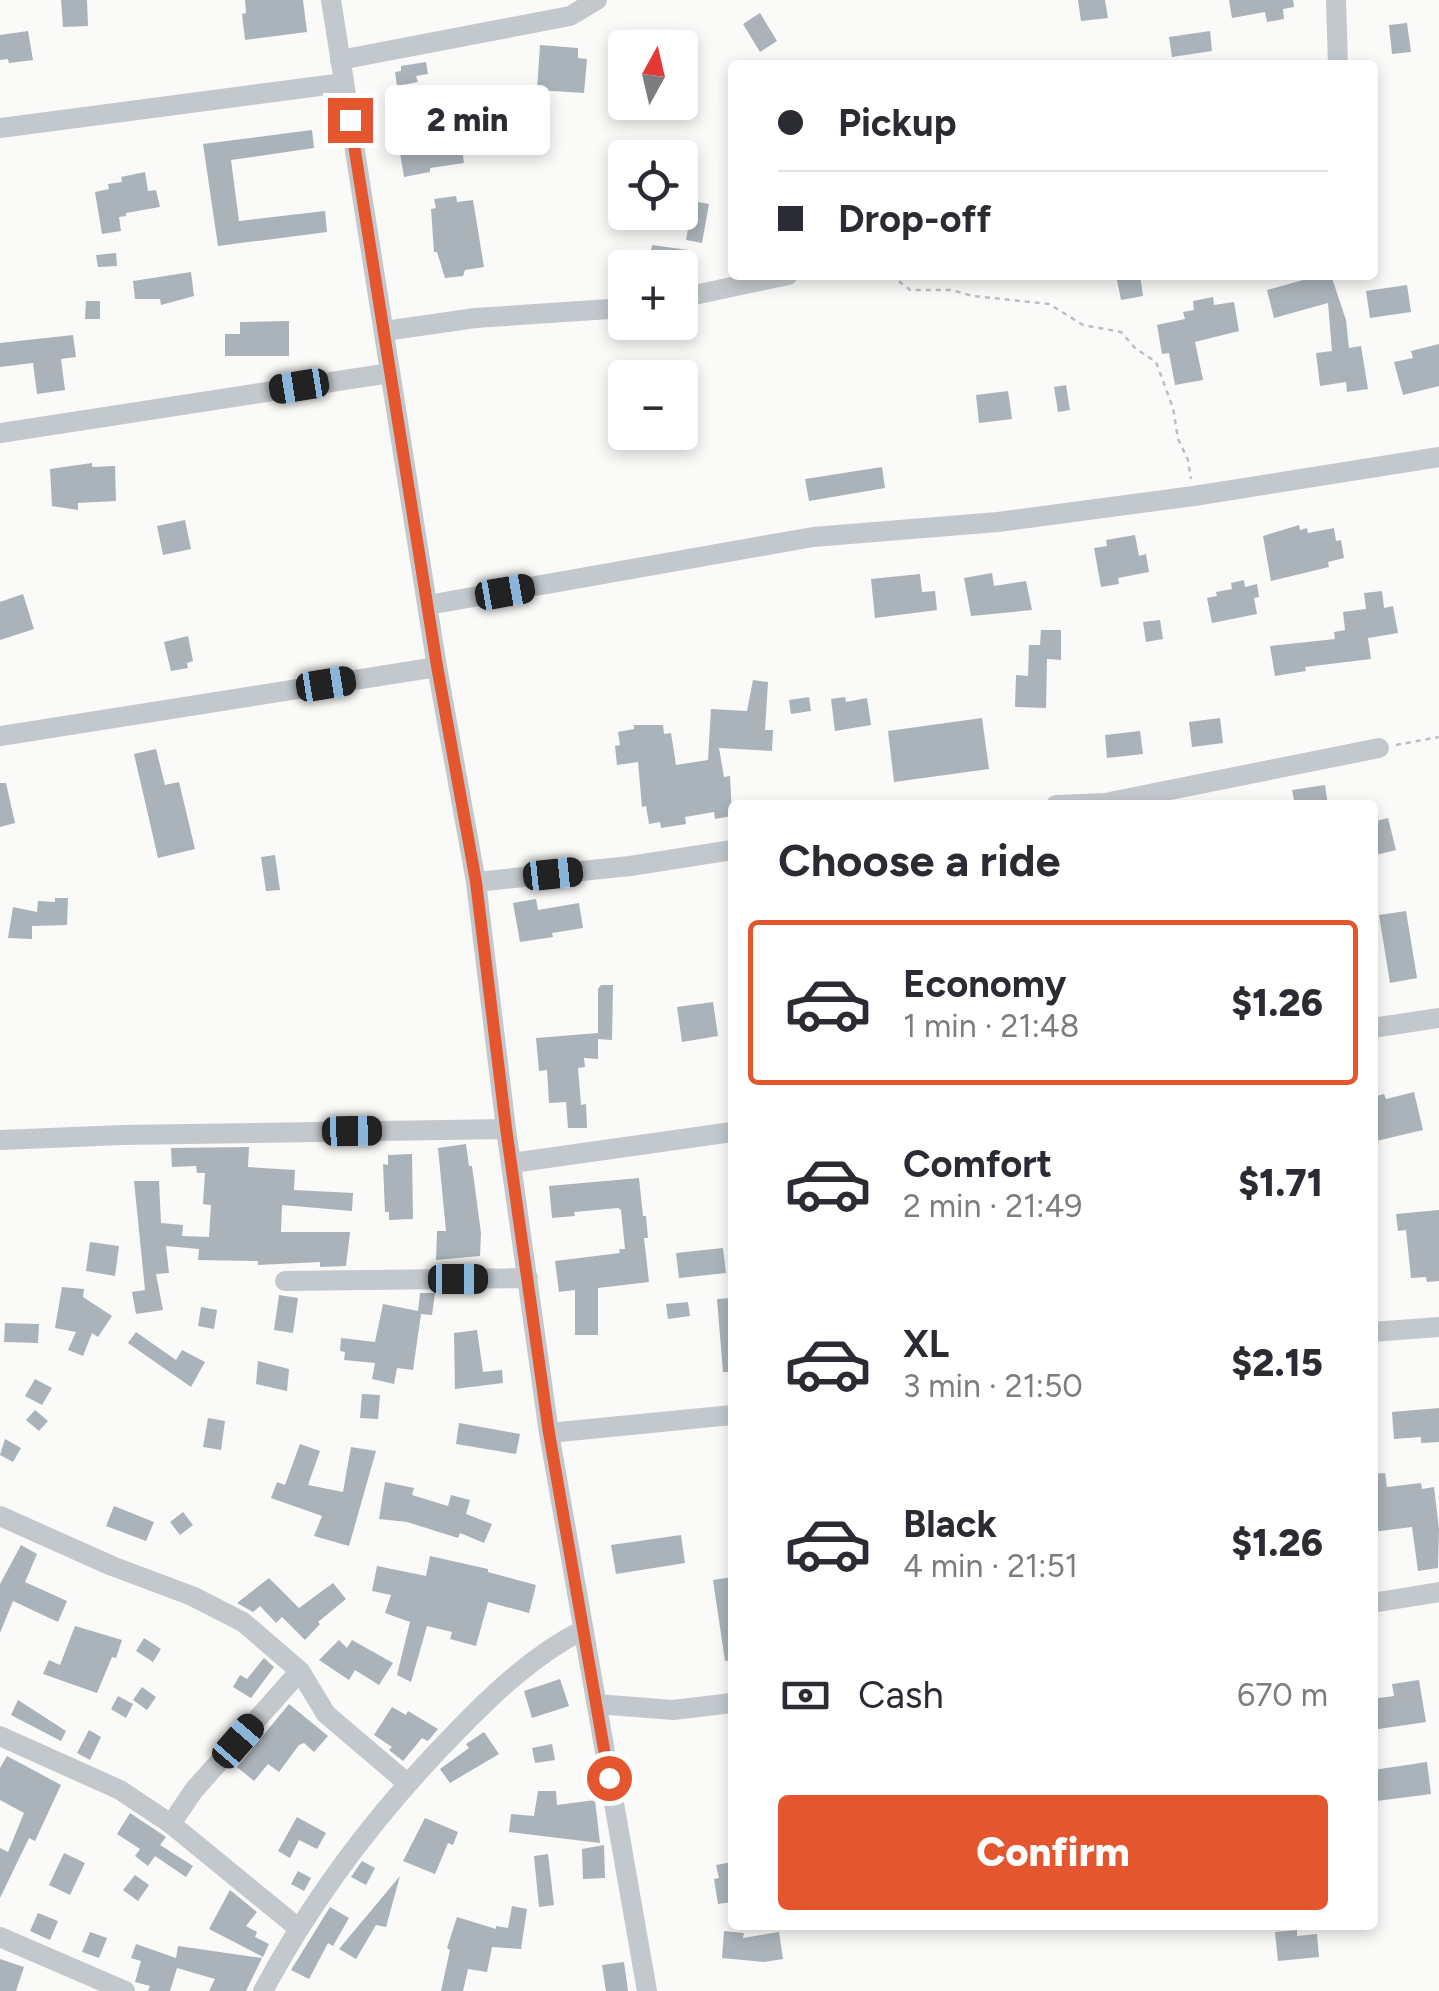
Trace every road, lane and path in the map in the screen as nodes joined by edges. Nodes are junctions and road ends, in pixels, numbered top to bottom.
1 (331, 0) edge
2 (597, 0) edge
3 (1336, 0) edge
4 (340, 60) junction
5 (1338, 60) edge
6 (343, 83) junction
7 (0, 128) edge
8 (765, 280) edge
9 (897, 280) edge
10 (698, 294) edge
11 (608, 309) edge
12 (385, 331) junction
13 (390, 372) junction
14 (0, 434) edge
15 (1439, 457) edge
16 (1194, 496) junction
17 (428, 605) junction
18 (437, 666) junction
19 (0, 736) edge
20 (1439, 737) edge
21 (1379, 748) joint
22 (1120, 800) edge
23 (728, 851) edge
24 (476, 882) junction
25 (1439, 1018) edge
26 (1378, 1027) edge
27 (506, 1128) junction
28 (728, 1133) edge
29 (0, 1140) edge
30 (512, 1163) junction
31 (528, 1278) junction
32 (286, 1281) dead end
33 (1439, 1327) edge
34 (1378, 1332) edge
35 (728, 1415) edge
36 (549, 1433) junction
37 (0, 1516) edge
38 (1439, 1592) edge
39 (1378, 1603) edge
40 (583, 1630) junction
41 (300, 1671) junction
42 (728, 1703) edge
43 (597, 1704) junction
44 (0, 1736) edge
45 (406, 1782) junction
46 (170, 1824) junction
47 (297, 1927) junction
48 (0, 1937) edge
49 (125, 1991) edge
50 (263, 1991) edge
51 (647, 1991) edge

1 - 4 street
2 - 4 street
3 - 5 street
4 - 6 street
6 - 7 street
6 - 12 street
8 - 10 street
9 - 16 path
11 - 12 street
12 - 13 street
13 - 14 street
13 - 17 street
15 - 16 street
16 - 17 street
17 - 18 street
18 - 19 street
18 - 24 street
20 - 21 path
21 - 22 street
23 - 24 street
24 - 27 street
25 - 26 street
27 - 29 street
27 - 30 street
28 - 30 street
30 - 31 street
31 - 32 street
31 - 36 street
33 - 34 street
35 - 36 street
36 - 40 street
37 - 41 street
38 - 39 street
40 - 43 street
40 - 45 street
41 - 45 street
41 - 46 street
42 - 43 street
43 - 51 street
44 - 46 street
45 - 47 street
46 - 47 street
47 - 50 street
48 - 49 street

